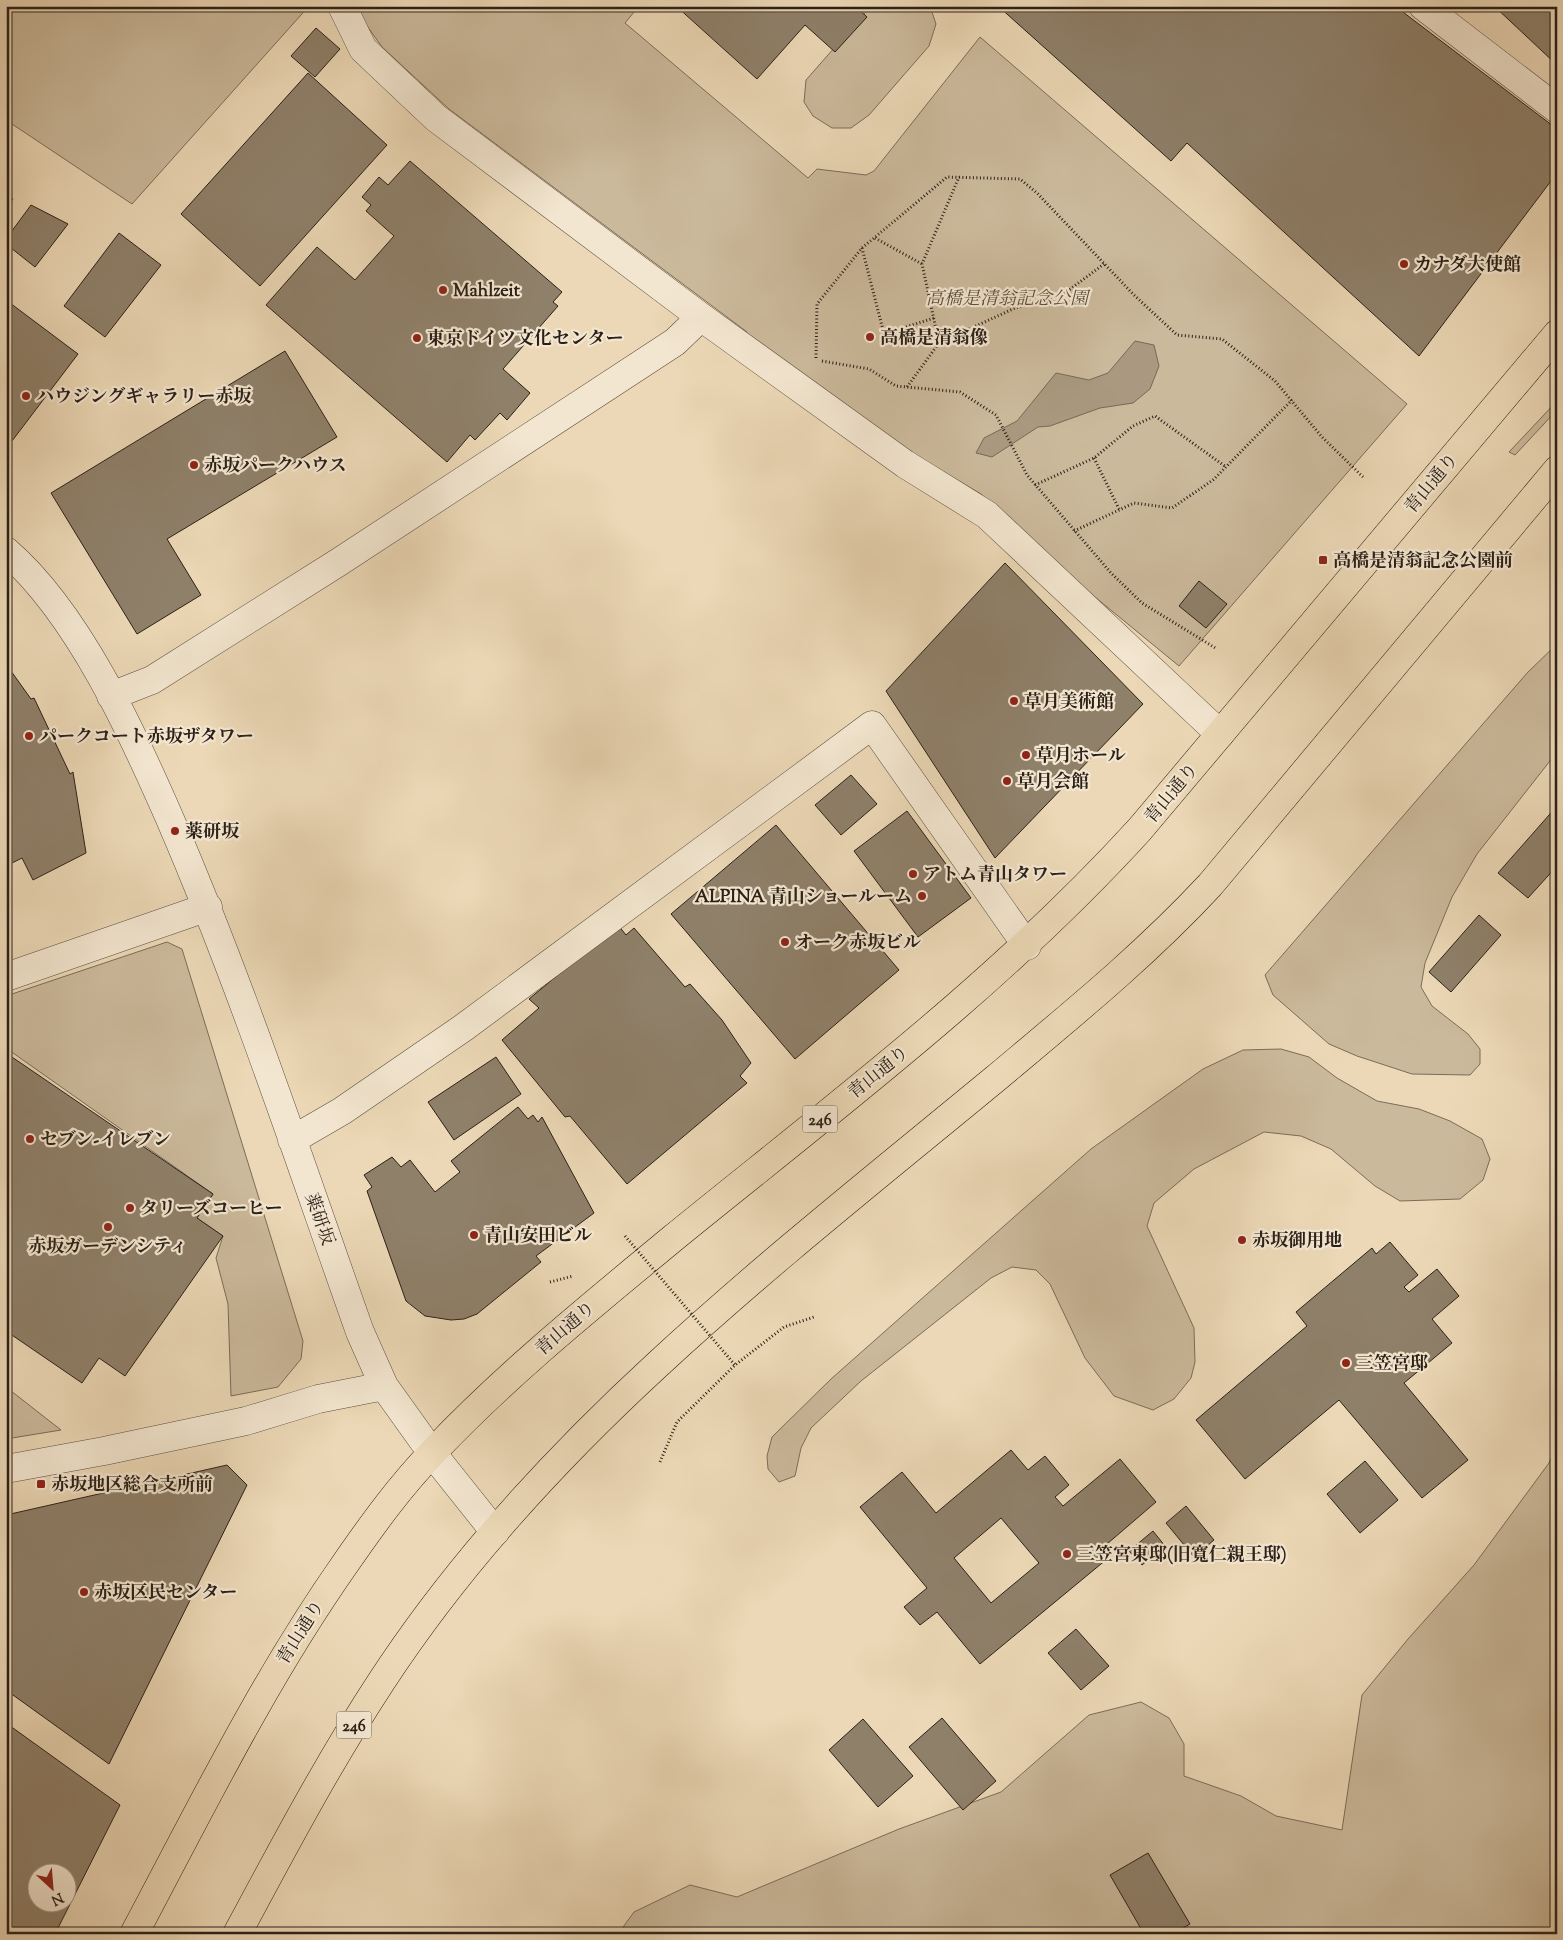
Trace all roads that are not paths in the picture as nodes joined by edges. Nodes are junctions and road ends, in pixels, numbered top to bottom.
1 (342, 6) edge
2 (1423, 6) edge
3 (1557, 109) edge
4 (701, 317) junction
5 (1557, 334) edge
6 (1557, 470) edge
7 (6, 551) edge
8 (111, 696) junction
9 (1220, 734) junction
10 (208, 907) junction
11 (1027, 946) junction
12 (6, 977) edge
13 (292, 1140) junction
14 (391, 1396) junction
15 (432, 1453) junction
16 (6, 1469) edge
17 (495, 1532) junction
18 (134, 1934) edge
19 (237, 1934) edge

1 - 4 street
2 - 3 street
4 - 8 street
4 - 9 street
5 - 9 highway, 青山通り / 246
6 - 17 highway, 246
7 - 8 street, 薬研坂
8 - 10 street, 薬研坂
9 - 11 highway, 青山通り / 246
10 - 12 street
10 - 13 street, 薬研坂
11 - 13 street
11 - 15 highway, 青山通り / 246
13 - 14 street, 薬研坂
14 - 15 street, 薬研坂
14 - 16 street
15 - 17 street, 薬研坂
15 - 18 highway, 青山通り / 246
17 - 19 highway, 246

